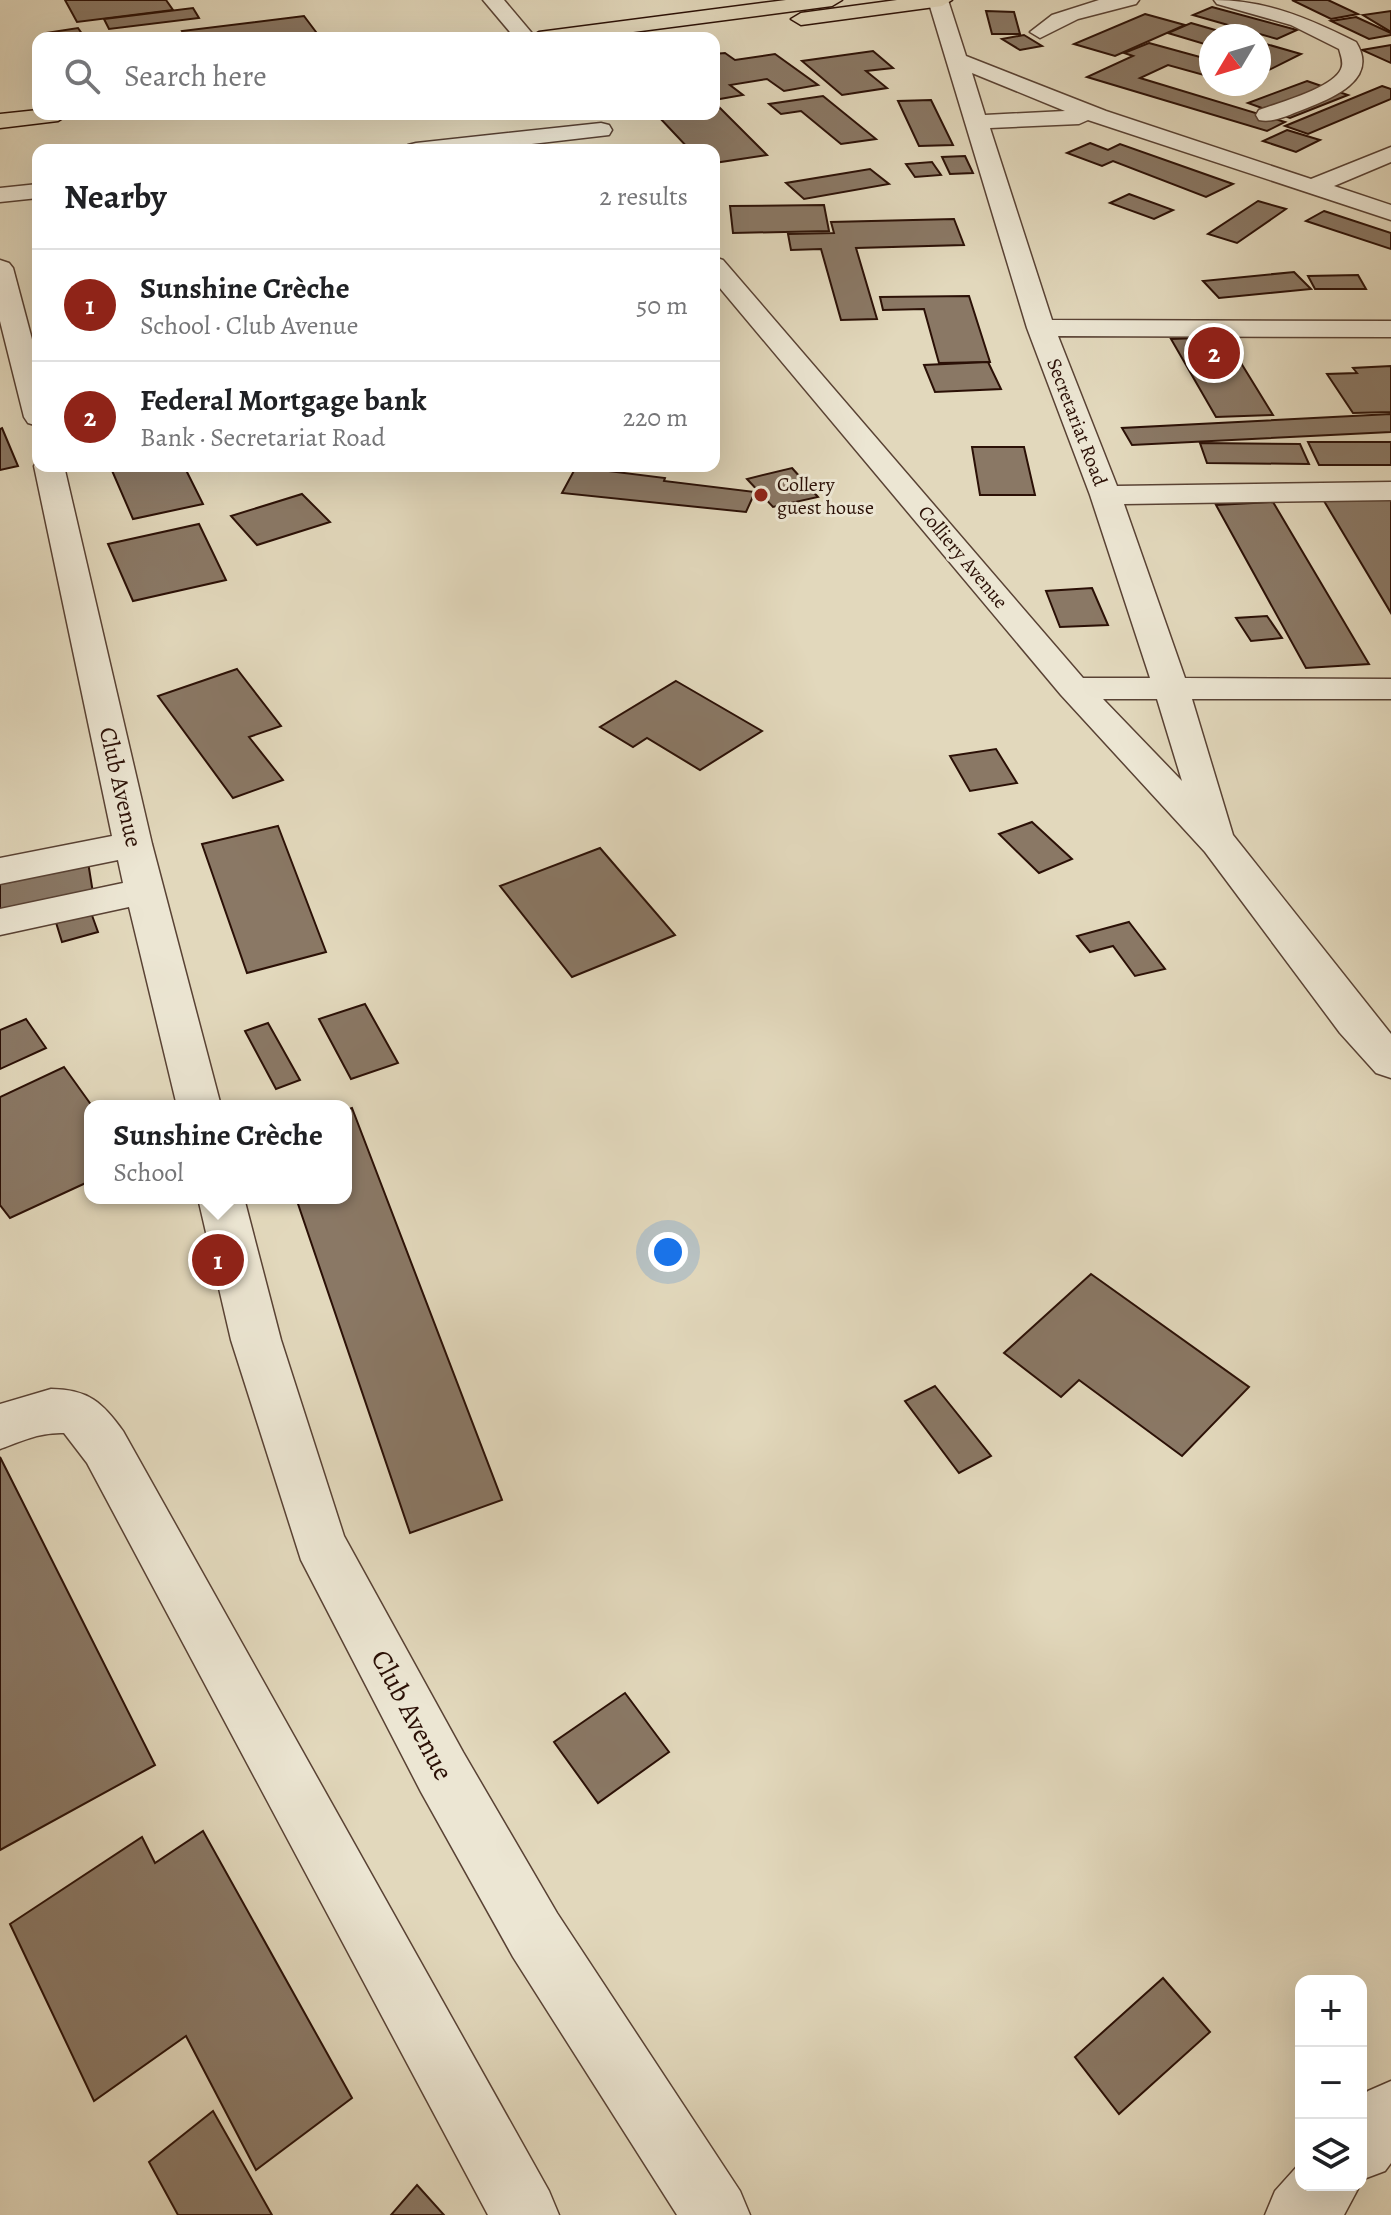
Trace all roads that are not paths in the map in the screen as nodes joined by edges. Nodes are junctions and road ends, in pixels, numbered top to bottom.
1 (493, 0) edge
2 (832, 0) edge
3 (940, 0) edge
4 (1129, 0) edge
5 (1224, 0) edge
6 (521, 32) edge
7 (585, 32) edge
8 (701, 32) edge
9 (1040, 32) dead end
10 (957, 60) junction
11 (32, 101) edge
12 (0, 105) edge
13 (1267, 115) dead end
14 (1098, 116) junction
15 (32, 117) edge
16 (0, 121) edge
17 (594, 122) edge
18 (975, 122) junction
19 (454, 144) edge
20 (613, 144) edge
21 (1391, 154) edge
22 (1310, 188) junction
23 (32, 192) edge
24 (0, 195) edge
25 (1391, 213) edge
26 (0, 268) edge
27 (720, 272) edge
28 (1041, 328) junction
29 (1391, 329) edge
30 (31, 358) edge
31 (27, 402) edge
32 (50, 472) edge
33 (1391, 491) edge
34 (1105, 495) junction
35 (1073, 688) junction
36 (1391, 689) edge
37 (1172, 690) junction
38 (1219, 843) junction
39 (133, 844) junction
40 (0, 871) edge
41 (145, 891) junction
42 (0, 922) edge
43 (1391, 1062) edge
44 (197, 1100) edge
45 (222, 1204) edge
46 (0, 1427) edge
47 (1391, 2114) edge
48 (1367, 2140) edge
49 (1321, 2191) edge
50 (717, 2206) edge
51 (525, 2215) edge
52 (1299, 2215) edge

1 - 6 street
2 - 7 main road
3 - 8 main road
3 - 10 street, Secretariat Road
4 - 9 street
5 - 13 street
10 - 14 street
10 - 18 street, Secretariat Road
11 - 12 main road
14 - 18 street
14 - 22 street
15 - 16 main road
17 - 19 street
17 - 20 street
18 - 28 street, Secretariat Road
21 - 22 street
22 - 25 street
23 - 24 street
26 - 30 street
27 - 35 street, Colliery Avenue
28 - 29 street
28 - 34 street, Secretariat Road
30 - 31 street
32 - 39 street, Club Avenue
33 - 34 street
34 - 37 street, Secretariat Road
35 - 37 street
35 - 38 street, Colliery Avenue
36 - 37 street
37 - 38 street, Secretariat Road
38 - 43 street
39 - 40 street
39 - 41 street, Club Avenue
41 - 42 street
41 - 44 street, Club Avenue
45 - 50 street, Club Avenue
46 - 51 street
47 - 48 street
49 - 52 street

